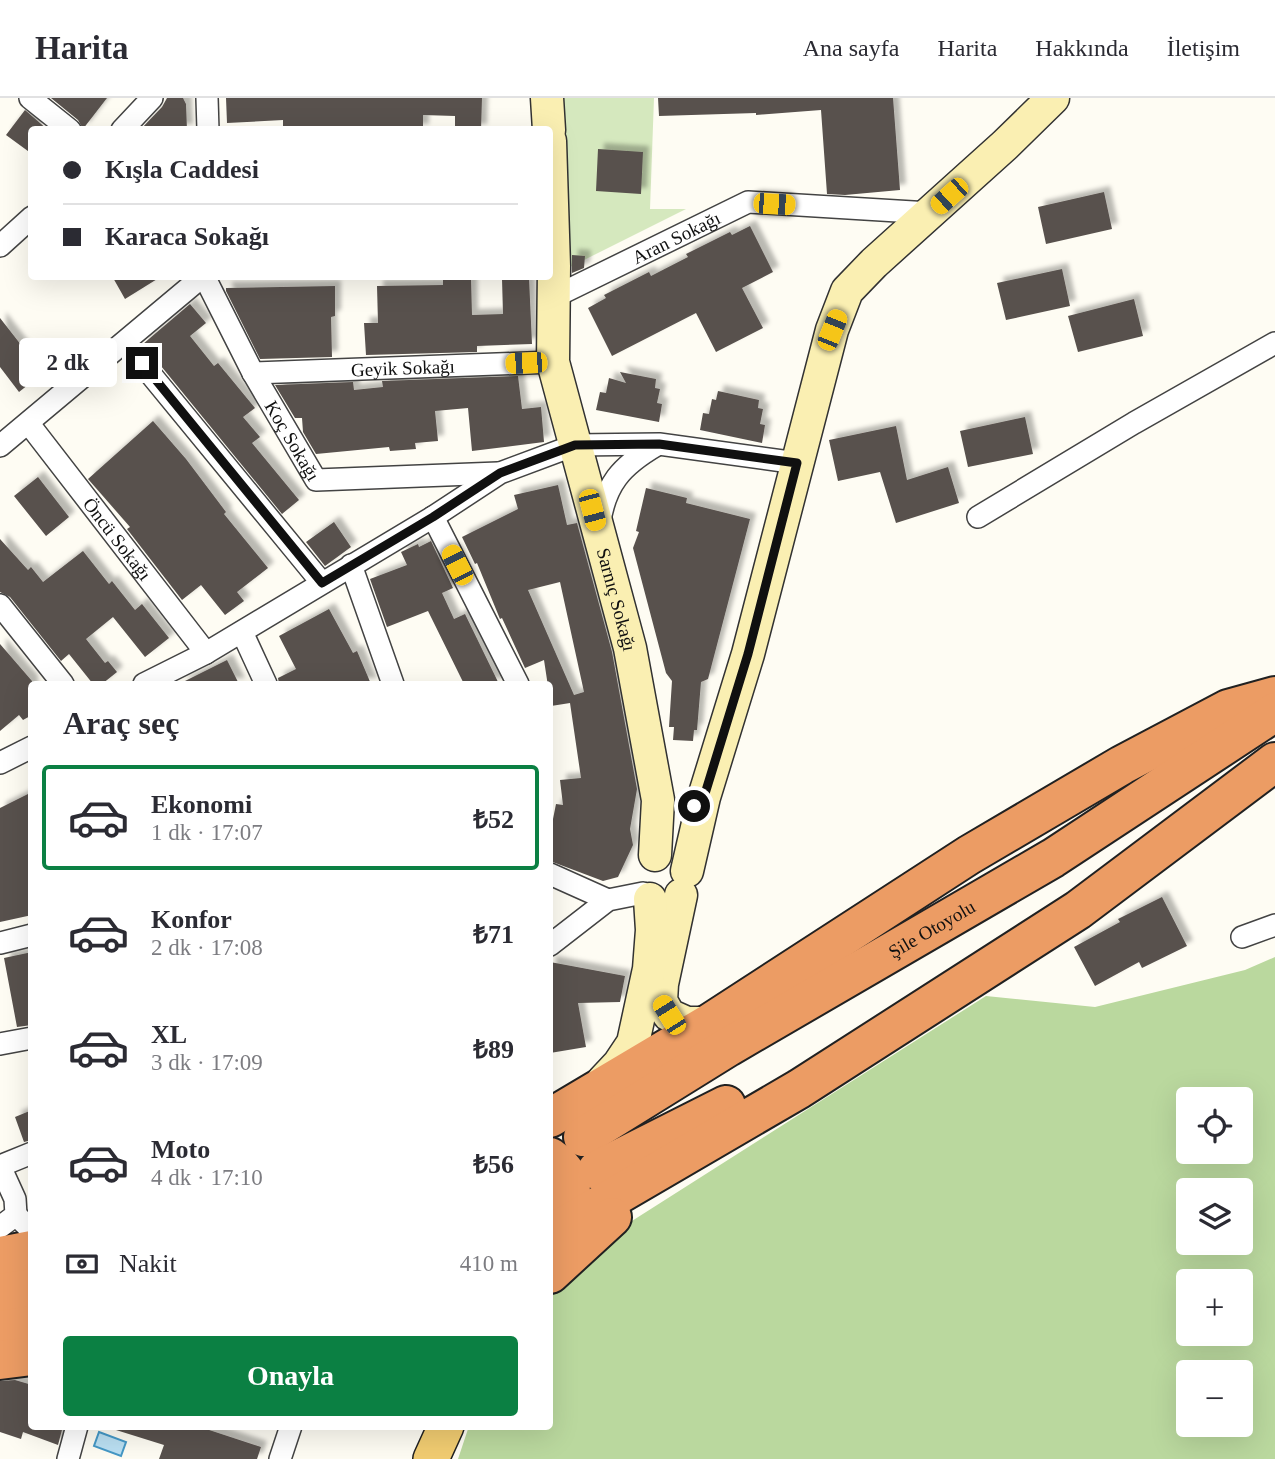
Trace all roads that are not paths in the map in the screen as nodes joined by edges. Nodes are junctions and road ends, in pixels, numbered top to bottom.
1 (30, 98) edge
2 (152, 98) edge
3 (207, 98) edge
4 (547, 98) edge
5 (1053, 98) edge
6 (65, 126) edge
7 (126, 126) edge
8 (208, 126) edge
9 (549, 126) edge
10 (930, 212) junction
11 (28, 220) edge
12 (5, 234) edge
13 (198, 280) edge
14 (205, 280) edge
15 (553, 280) edge
16 (554, 297) junction
17 (125, 343) junction
18 (1275, 343) edge
19 (553, 362) junction
20 (253, 373) junction
21 (29, 424) junction
22 (659, 444) junction
23 (575, 445) junction
24 (0, 446) edge
25 (797, 463) junction
26 (500, 473) junction
27 (433, 517) junction
28 (978, 517) dead end
29 (598, 531) junction
30 (351, 565) junction
31 (322, 583) junction
32 (0, 605) edge
33 (242, 632) junction
34 (206, 653) junction
35 (61, 681) edge
36 (150, 681) edge
37 (265, 681) edge
38 (392, 681) edge
39 (516, 681) edge
40 (1275, 696) edge
41 (1275, 712) edge
42 (28, 752) edge
43 (1275, 754) edge
44 (1275, 762) edge
45 (0, 763) edge
46 (704, 797) junction
47 (658, 800) junction
48 (655, 855) junction
49 (553, 875) edge
50 (684, 883) junction
51 (647, 896) junction
52 (608, 900) junction
53 (1275, 925) edge
54 (28, 936) edge
55 (1242, 937) dead end
56 (553, 942) edge
57 (0, 943) edge
58 (710, 1023) junction
59 (28, 1039) edge
60 (0, 1044) edge
61 (593, 1091) junction
62 (553, 1116) edge
63 (696, 1151) junction
64 (28, 1155) edge
65 (553, 1159) edge
66 (0, 1166) edge
67 (10, 1214) edge
68 (28, 1228) edge
69 (553, 1236) edge
70 (28, 1251) edge
71 (0, 1255) edge
72 (553, 1271) edge
73 (28, 1289) edge
74 (0, 1293) edge
75 (28, 1326) edge
76 (0, 1330) edge
77 (28, 1356) edge
78 (0, 1360) edge
79 (76, 1430) edge
80 (289, 1430) edge
81 (417, 1430) edge
82 (444, 1430) edge
83 (68, 1459) edge
84 (280, 1459) edge
85 (422, 1459) edge
86 (431, 1459) edge

1 - 6 street
2 - 7 street
3 - 8 street
4 - 9 street
5 - 10 street
10 - 16 street, Aran Sokağı
10 - 25 street
11 - 12 street
13 - 17 street
14 - 20 street, Koç Sokağı
15 - 16 street, Sarnıç Sokağı
16 - 19 street, Sarnıç Sokağı
17 - 21 street
17 - 31 street
18 - 28 street
19 - 20 street, Geyik Sokağı
19 - 23 street, Sarnıç Sokağı
20 - 26 street, Koç Sokağı
21 - 24 street
21 - 34 street, Öncü Sokağı
22 - 23 street
22 - 25 street
22 - 29 street
23 - 26 street
23 - 29 street, Sarnıç Sokağı
25 - 46 street
26 - 27 street
27 - 30 street
27 - 39 street
29 - 47 street, Sarnıç Sokağı
30 - 31 street
30 - 38 street
31 - 33 street
32 - 35 street
33 - 34 street
33 - 37 street
34 - 36 street
40 - 58 highway
41 - 43 highway, Şile Otoyolu
42 - 45 street
44 - 63 highway
46 - 47 street
46 - 50 street
47 - 48 street, Sarnıç Sokağı
48 - 50 street
48 - 51 street
49 - 52 street
50 - 51 street
50 - 58 street
51 - 52 street
51 - 61 street
52 - 56 street
53 - 55 street
54 - 57 street
58 - 61 highway
59 - 60 street
61 - 62 highway
63 - 69 highway
63 - 72 highway
64 - 66 street
65 - 69 highway
66 - 67 street
67 - 68 street
70 - 71 highway
73 - 74 highway
75 - 76 highway
77 - 78 highway
79 - 83 street
80 - 84 street
81 - 85 main road
82 - 86 main road

